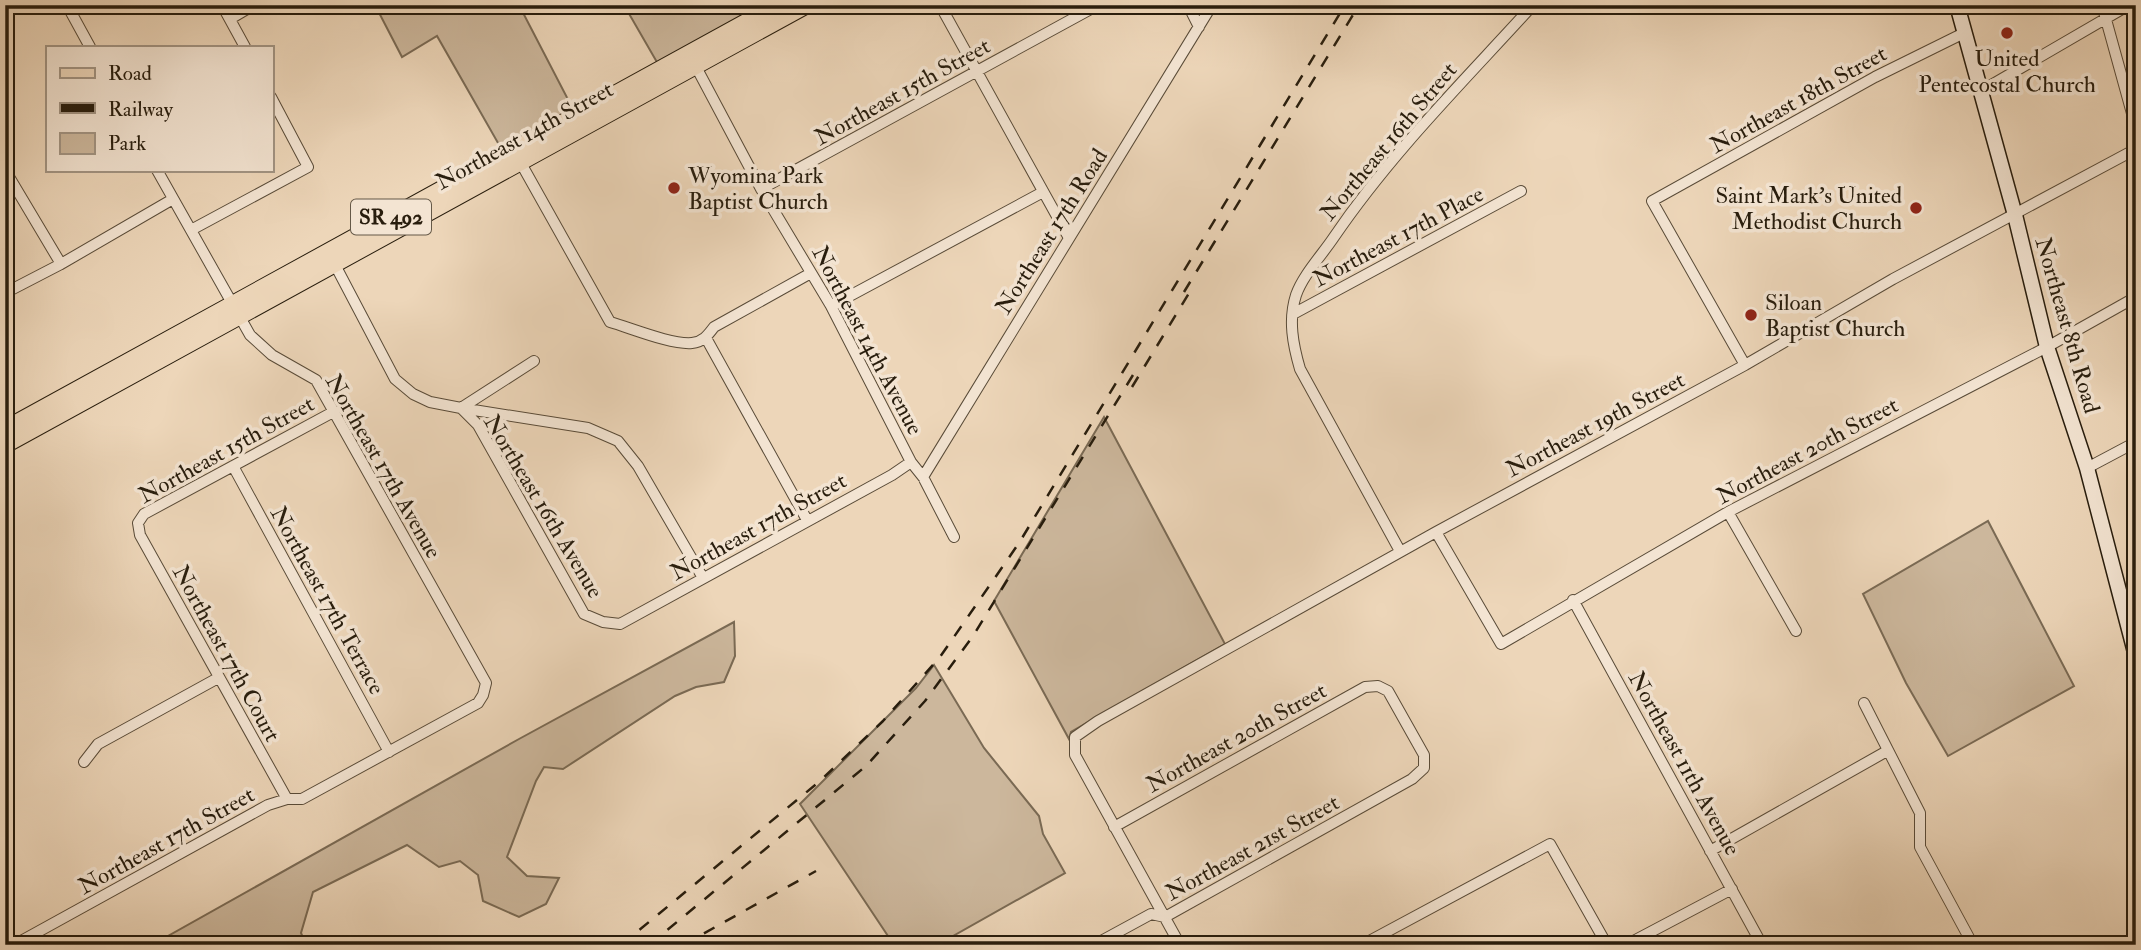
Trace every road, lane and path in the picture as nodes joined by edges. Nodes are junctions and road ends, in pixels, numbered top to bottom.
1 (67, 5) edge
2 (222, 5) edge
3 (254, 5) edge
4 (777, 5) edge
5 (807, 5) edge
6 (940, 5) edge
7 (1098, 5) edge
8 (1188, 5) edge
9 (1212, 5) edge
10 (1533, 5) edge
11 (1957, 5) edge
12 (2102, 5) edge
13 (2129, 5) edge
14 (2106, 18) junction
15 (230, 19) junction
16 (1199, 27) junction
17 (1964, 33) junction
18 (89, 46) edge
19 (244, 46) edge
20 (692, 60) junction
21 (978, 72) junction
22 (1981, 91) junction
23 (273, 101) edge
24 (2136, 128) edge
25 (2136, 149) edge
26 (517, 156) junction
27 (5, 170) edge
28 (158, 172) edge
29 (761, 189) junction
30 (1521, 191) dead end
31 (1043, 192) junction
32 (173, 198) junction
33 (2015, 215) junction
34 (191, 230) junction
35 (1069, 238) junction
36 (331, 258) junction
37 (61, 264) junction
38 (811, 273) junction
39 (5, 293) edge
40 (2136, 298) edge
41 (831, 306) junction
42 (235, 311) junction
43 (1293, 314) junction
44 (706, 338) junction
45 (2047, 347) junction
46 (534, 361) dead end
47 (1745, 365) junction
48 (461, 408) junction
49 (335, 411) junction
50 (5, 429) edge
51 (2136, 442) edge
52 (5, 445) edge
53 (911, 462) junction
54 (233, 466) junction
55 (2087, 468) junction
56 (923, 477) junction
57 (1728, 512) junction
58 (807, 520) junction
59 (138, 523) joint
60 (1436, 532) junction
61 (954, 537) dead end
62 (1400, 551) junction
63 (703, 578) junction
64 (1573, 600) junction
65 (603, 622) joint
66 (1796, 631) dead end
67 (2136, 656) edge
68 (218, 678) junction
69 (483, 695) joint
70 (1864, 703) dead end
71 (1887, 751) junction
72 (389, 752) junction
73 (84, 762) dead end
74 (1424, 768) joint
75 (287, 800) junction
76 (1114, 827) junction
77 (1710, 851) junction
78 (1732, 889) junction
79 (1165, 917) junction
80 (14, 945) edge
81 (1094, 945) edge
82 (1180, 945) edge
83 (1362, 945) edge
84 (1607, 945) edge
85 (1626, 945) edge
86 (1762, 945) edge
87 (1973, 945) edge

1 - 18 street
2 - 15 street
3 - 15 street
4 - 20 main road, Northeast 14th Street / SR 492
5 - 20 main road, Northeast 14th Street / SR 492
6 - 21 street
7 - 21 street, Northeast 15th Street
8 - 16 street
9 - 16 street, Northeast 17th Road
10 - 43 street, Northeast 16th Street
11 - 17 main road, Northeast 8th Road
12 - 14 street
13 - 14 street
14 - 22 street
14 - 24 street
15 - 19 street
16 - 35 street, Northeast 17th Road
17 - 22 main road, Northeast 8th Road
17 - 47 street, Northeast 18th Street
20 - 26 main road, Northeast 14th Street / SR 492
20 - 29 street, Northeast 14th Avenue
21 - 29 street, Northeast 15th Street
21 - 31 street
22 - 33 main road, Northeast 8th Road
23 - 34 street
25 - 33 street, Northeast 19th Street
26 - 36 main road, Northeast 14th Street / SR 492
26 - 44 street
27 - 37 street
28 - 32 street, Northeast 17th Avenue
29 - 38 street, Northeast 14th Avenue
30 - 43 street, Northeast 17th Place
31 - 35 street
31 - 41 street
32 - 34 street, Northeast 17th Avenue
32 - 37 street
33 - 45 main road, Northeast 8th Road
33 - 47 street, Northeast 19th Street
34 - 42 street, Northeast 17th Avenue
35 - 56 street, Northeast 17th Road
36 - 42 main road, Northeast 14th Street / SR 492
36 - 48 street, Northeast 16th Avenue
37 - 39 street
38 - 41 street, Northeast 14th Avenue
38 - 44 street
40 - 45 street, Northeast 20th Street
41 - 53 street, Northeast 14th Avenue
42 - 49 street, Northeast 17th Avenue
42 - 50 main road, Northeast 14th Street / SR 492
42 - 52 main road, Northeast 14th Street / SR 492
43 - 62 street
44 - 58 street
45 - 55 main road, Northeast 8th Road
45 - 57 street, Northeast 20th Street
46 - 48 street
47 - 60 street, Northeast 19th Street
48 - 63 street
48 - 65 street, Northeast 16th Avenue
49 - 54 street, Northeast 15th Street
49 - 69 street, Northeast 17th Avenue
51 - 55 street
53 - 56 street
53 - 58 street, Northeast 17th Street
54 - 59 street, Northeast 15th Street
54 - 72 street, Northeast 17th Terrace
55 - 67 main road, Northeast 8th Road
56 - 61 street
57 - 64 street, Northeast 20th Street
57 - 66 street
58 - 63 street, Northeast 17th Street
59 - 68 street, Northeast 17th Court
60 - 62 street, Northeast 19th Street
60 - 64 street, Northeast 20th Street
62 - 76 street, Northeast 19th Street
63 - 65 street, Northeast 17th Street
64 - 77 street, Northeast 11th Avenue
68 - 73 street
68 - 75 street, Northeast 17th Court
69 - 72 street, Northeast 17th Street
70 - 71 street
71 - 77 street
71 - 87 street
72 - 75 street, Northeast 17th Street
74 - 76 street, Northeast 20th Street
74 - 79 street, Northeast 21st Street
75 - 80 street, Northeast 17th Street
76 - 79 street
77 - 78 street, Northeast 11th Avenue
78 - 85 street
78 - 86 street, Northeast 11th Avenue
79 - 81 street, Northeast 21st Street
79 - 82 street
83 - 84 street

